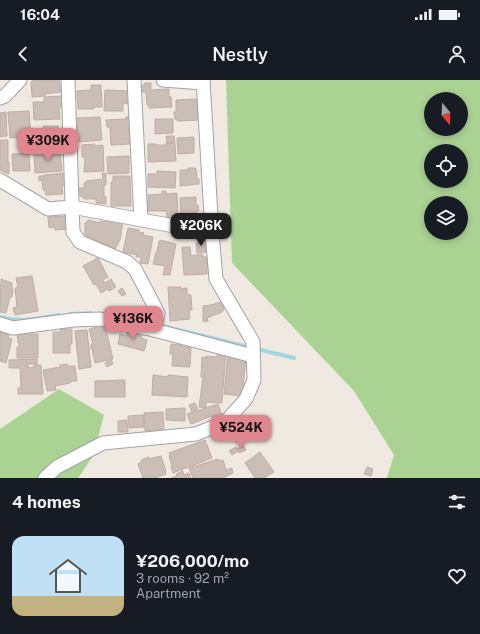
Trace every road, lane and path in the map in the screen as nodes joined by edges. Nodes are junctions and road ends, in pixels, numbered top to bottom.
1 (20, 80) edge
2 (68, 80) edge
3 (134, 80) edge
4 (163, 80) edge
5 (203, 82) edge
6 (0, 98) edge
7 (0, 180) edge
8 (72, 207) junction
9 (141, 220) junction
10 (212, 233) junction
11 (0, 324) edge
12 (154, 330) junction
13 (253, 356) junction
14 (45, 478) edge

1 - 6 street
2 - 8 street
3 - 9 street
4 - 5 street
5 - 10 street
7 - 8 street
8 - 9 street
8 - 12 street
9 - 10 street
10 - 13 street
11 - 12 street
12 - 13 street
13 - 14 street

